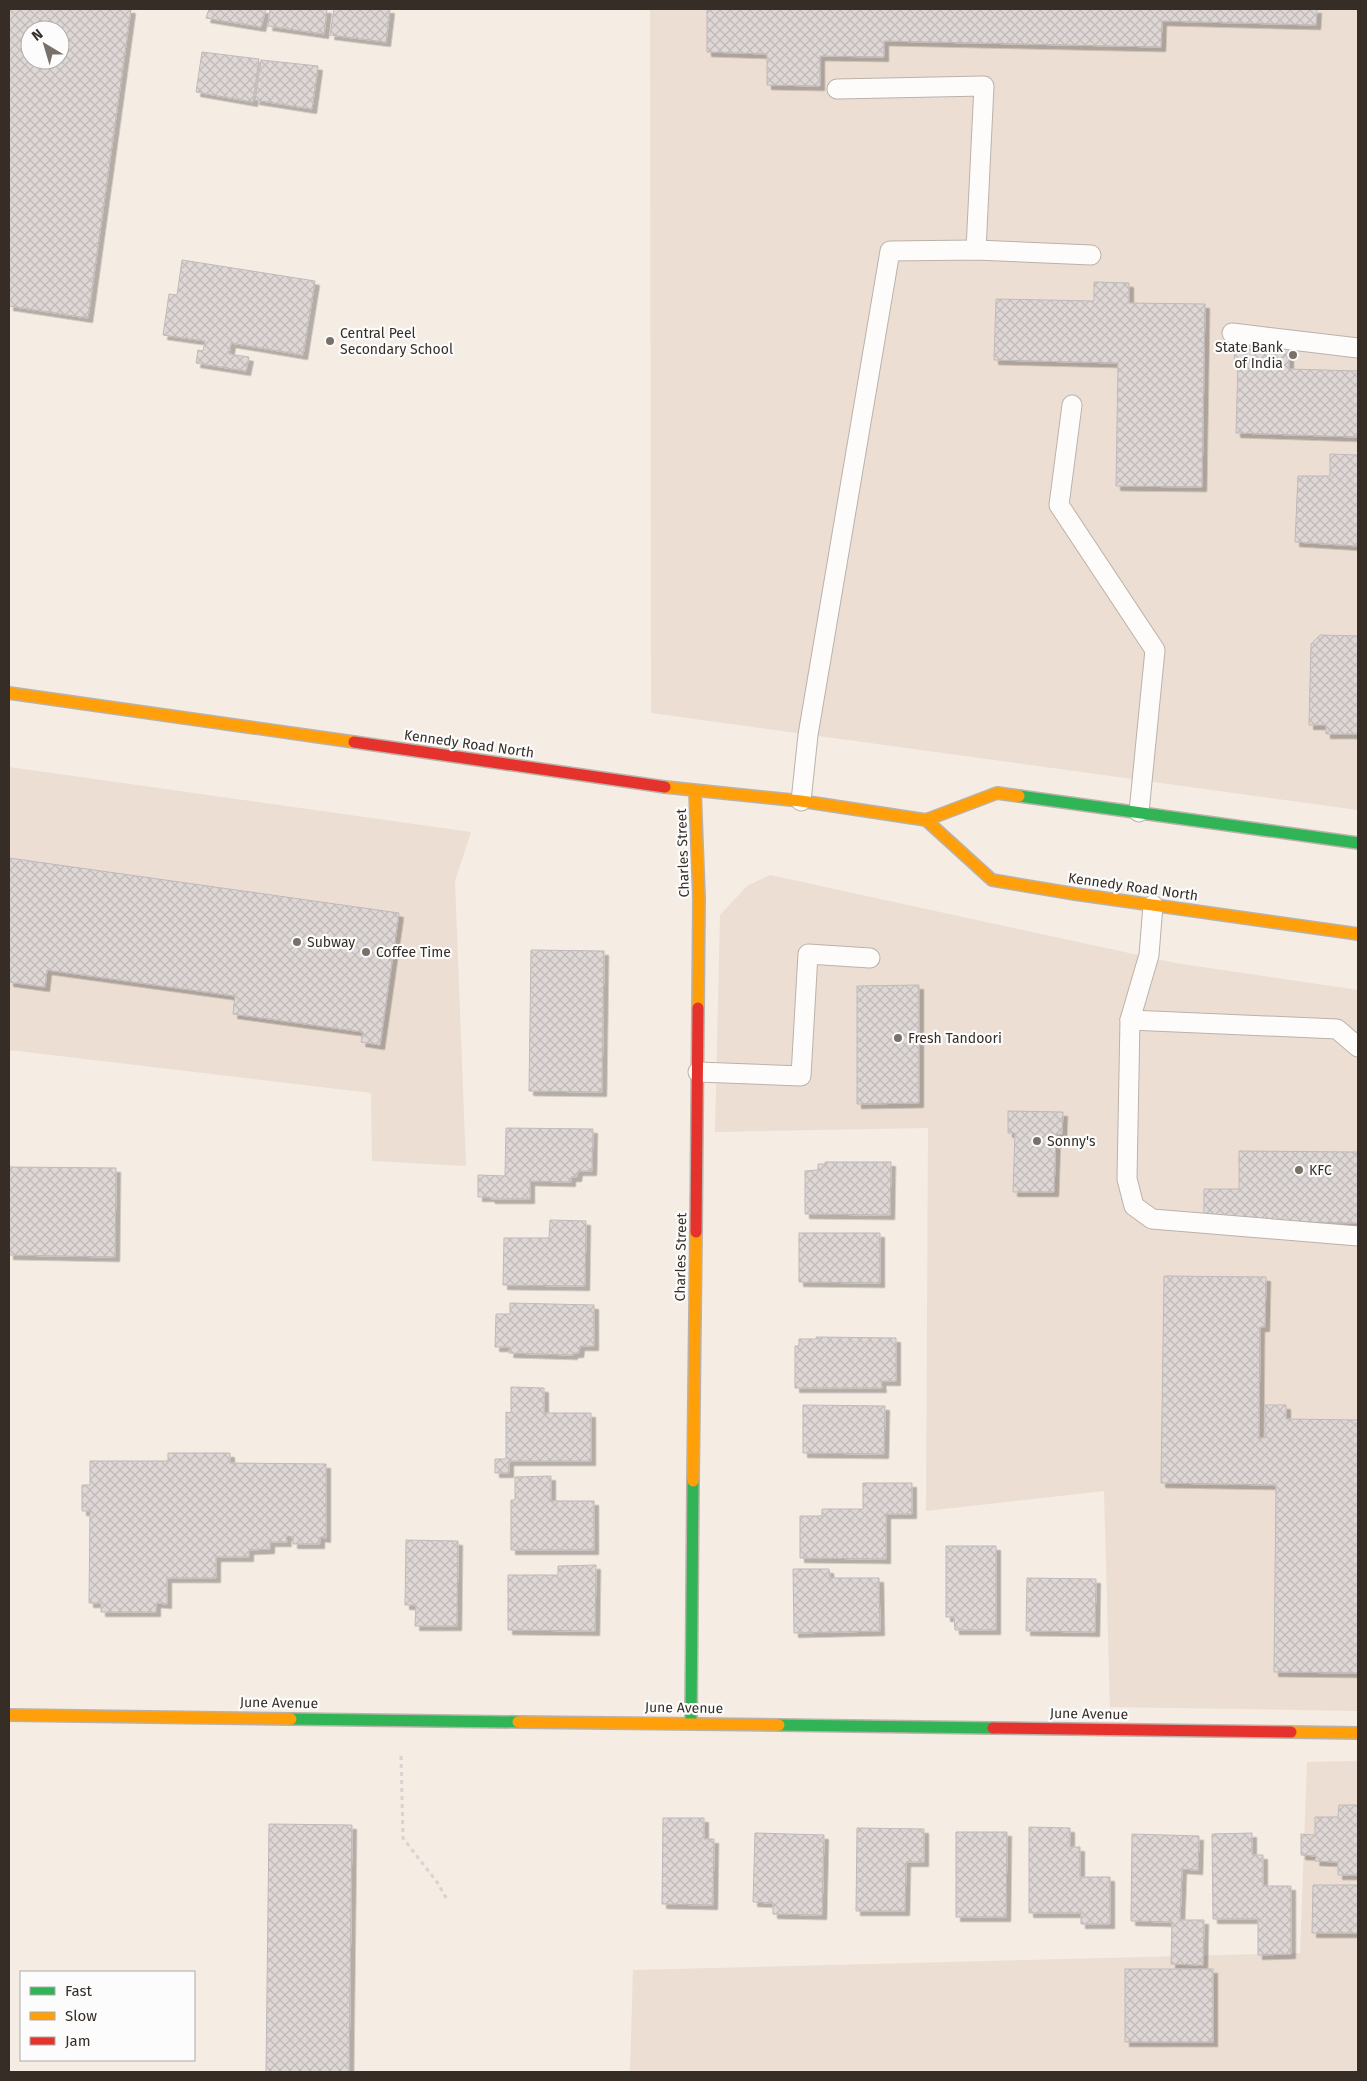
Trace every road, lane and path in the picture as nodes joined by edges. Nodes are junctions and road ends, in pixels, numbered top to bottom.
1 (837, 89) dead end
2 (976, 250) junction
3 (1091, 255) dead end
4 (1232, 333) dead end
5 (1358, 348) edge
6 (1072, 405) dead end
7 (9, 693) edge
8 (696, 791) junction
9 (802, 801) junction
10 (1139, 812) junction
11 (926, 820) junction
12 (1358, 843) edge
13 (1154, 905) junction
14 (1358, 934) edge
15 (870, 958) dead end
16 (1130, 1020) junction
17 (1358, 1047) edge
18 (698, 1072) junction
19 (1358, 1236) edge
20 (9, 1715) edge
21 (691, 1723) junction
22 (1358, 1733) edge
23 (401, 1756) dead end
24 (448, 1901) dead end

1 - 2 lane
2 - 3 lane
2 - 9 lane
4 - 5 lane
6 - 10 lane
7 - 8 street, Kennedy Road North
8 - 9 street, Kennedy Road North
8 - 18 street, Charles Street
9 - 11 street, Kennedy Road North
10 - 11 street, Kennedy Road North
10 - 12 street, Kennedy Road North
11 - 13 street, Kennedy Road North
13 - 14 street, Kennedy Road North
13 - 16 lane
15 - 18 lane
16 - 17 lane
16 - 19 lane
18 - 21 street, Charles Street
20 - 21 street, June Avenue
21 - 22 street, June Avenue
23 - 24 path

